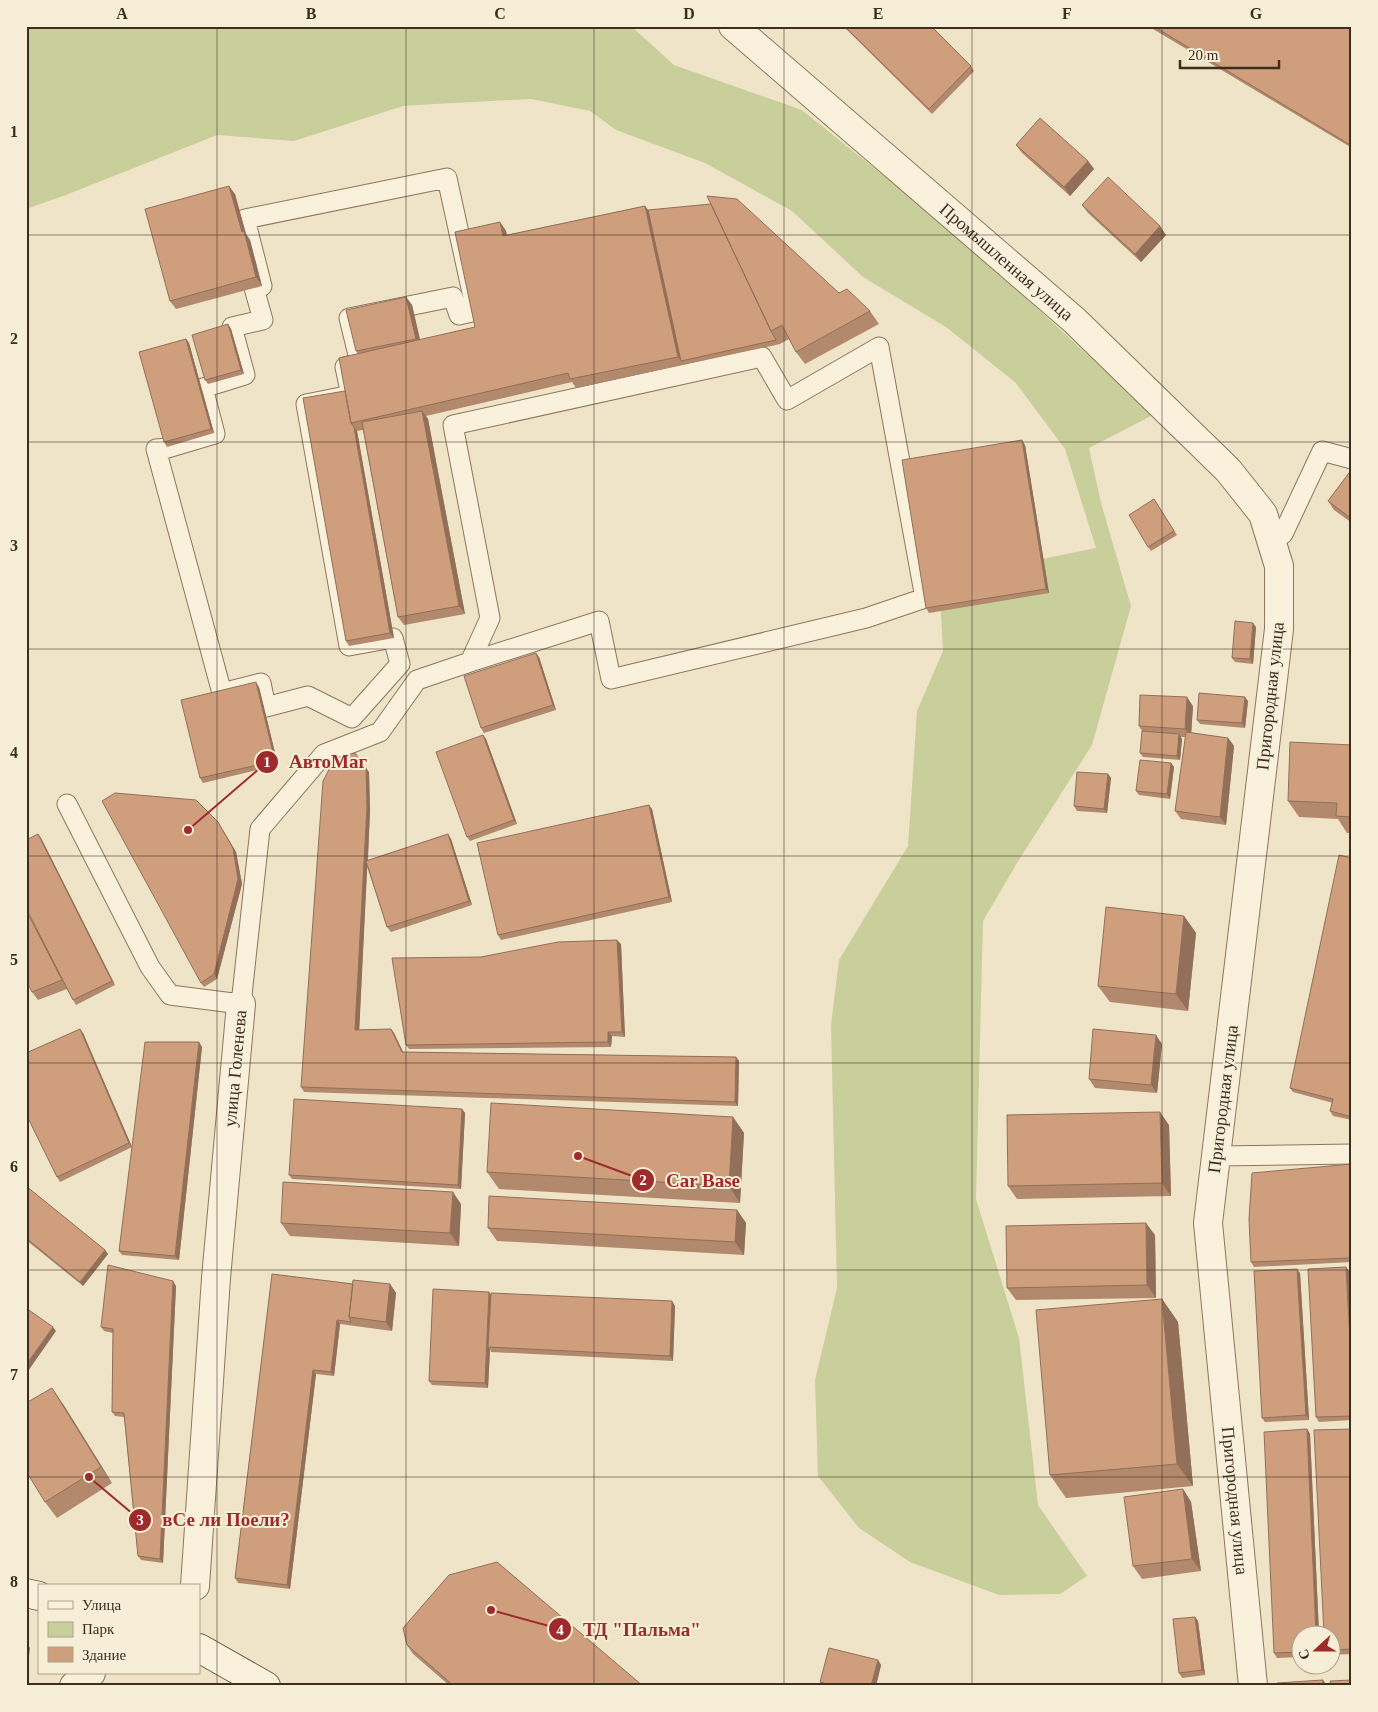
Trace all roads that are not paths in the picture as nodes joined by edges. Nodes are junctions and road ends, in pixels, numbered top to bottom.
1 (733, 26) edge
2 (1352, 459) edge
3 (1263, 514) joint
4 (1271, 540) junction
5 (470, 662) junction
6 (222, 693) joint
7 (68, 804) dead end
8 (241, 1004) junction
9 (1352, 1154) edge
10 (1217, 1156) junction
11 (195, 1584) edge
12 (26, 1592) edge
13 (38, 1596) edge
14 (200, 1649) edge
15 (90, 1674) edge
16 (74, 1686) edge
17 (266, 1686) edge
18 (1253, 1686) edge

1 - 3 street, Промышленная улица
2 - 4 lane
3 - 4 street, Пригородная улица
4 - 10 street, Пригородная улица
5 - 5 lane, улица Голенева
5 - 8 lane, улица Голенева
6 - 6 lane
7 - 8 lane
8 - 11 street, улица Голенева
9 - 10 lane
10 - 18 street, Пригородная улица
12 - 13 street
14 - 17 street
15 - 16 street

